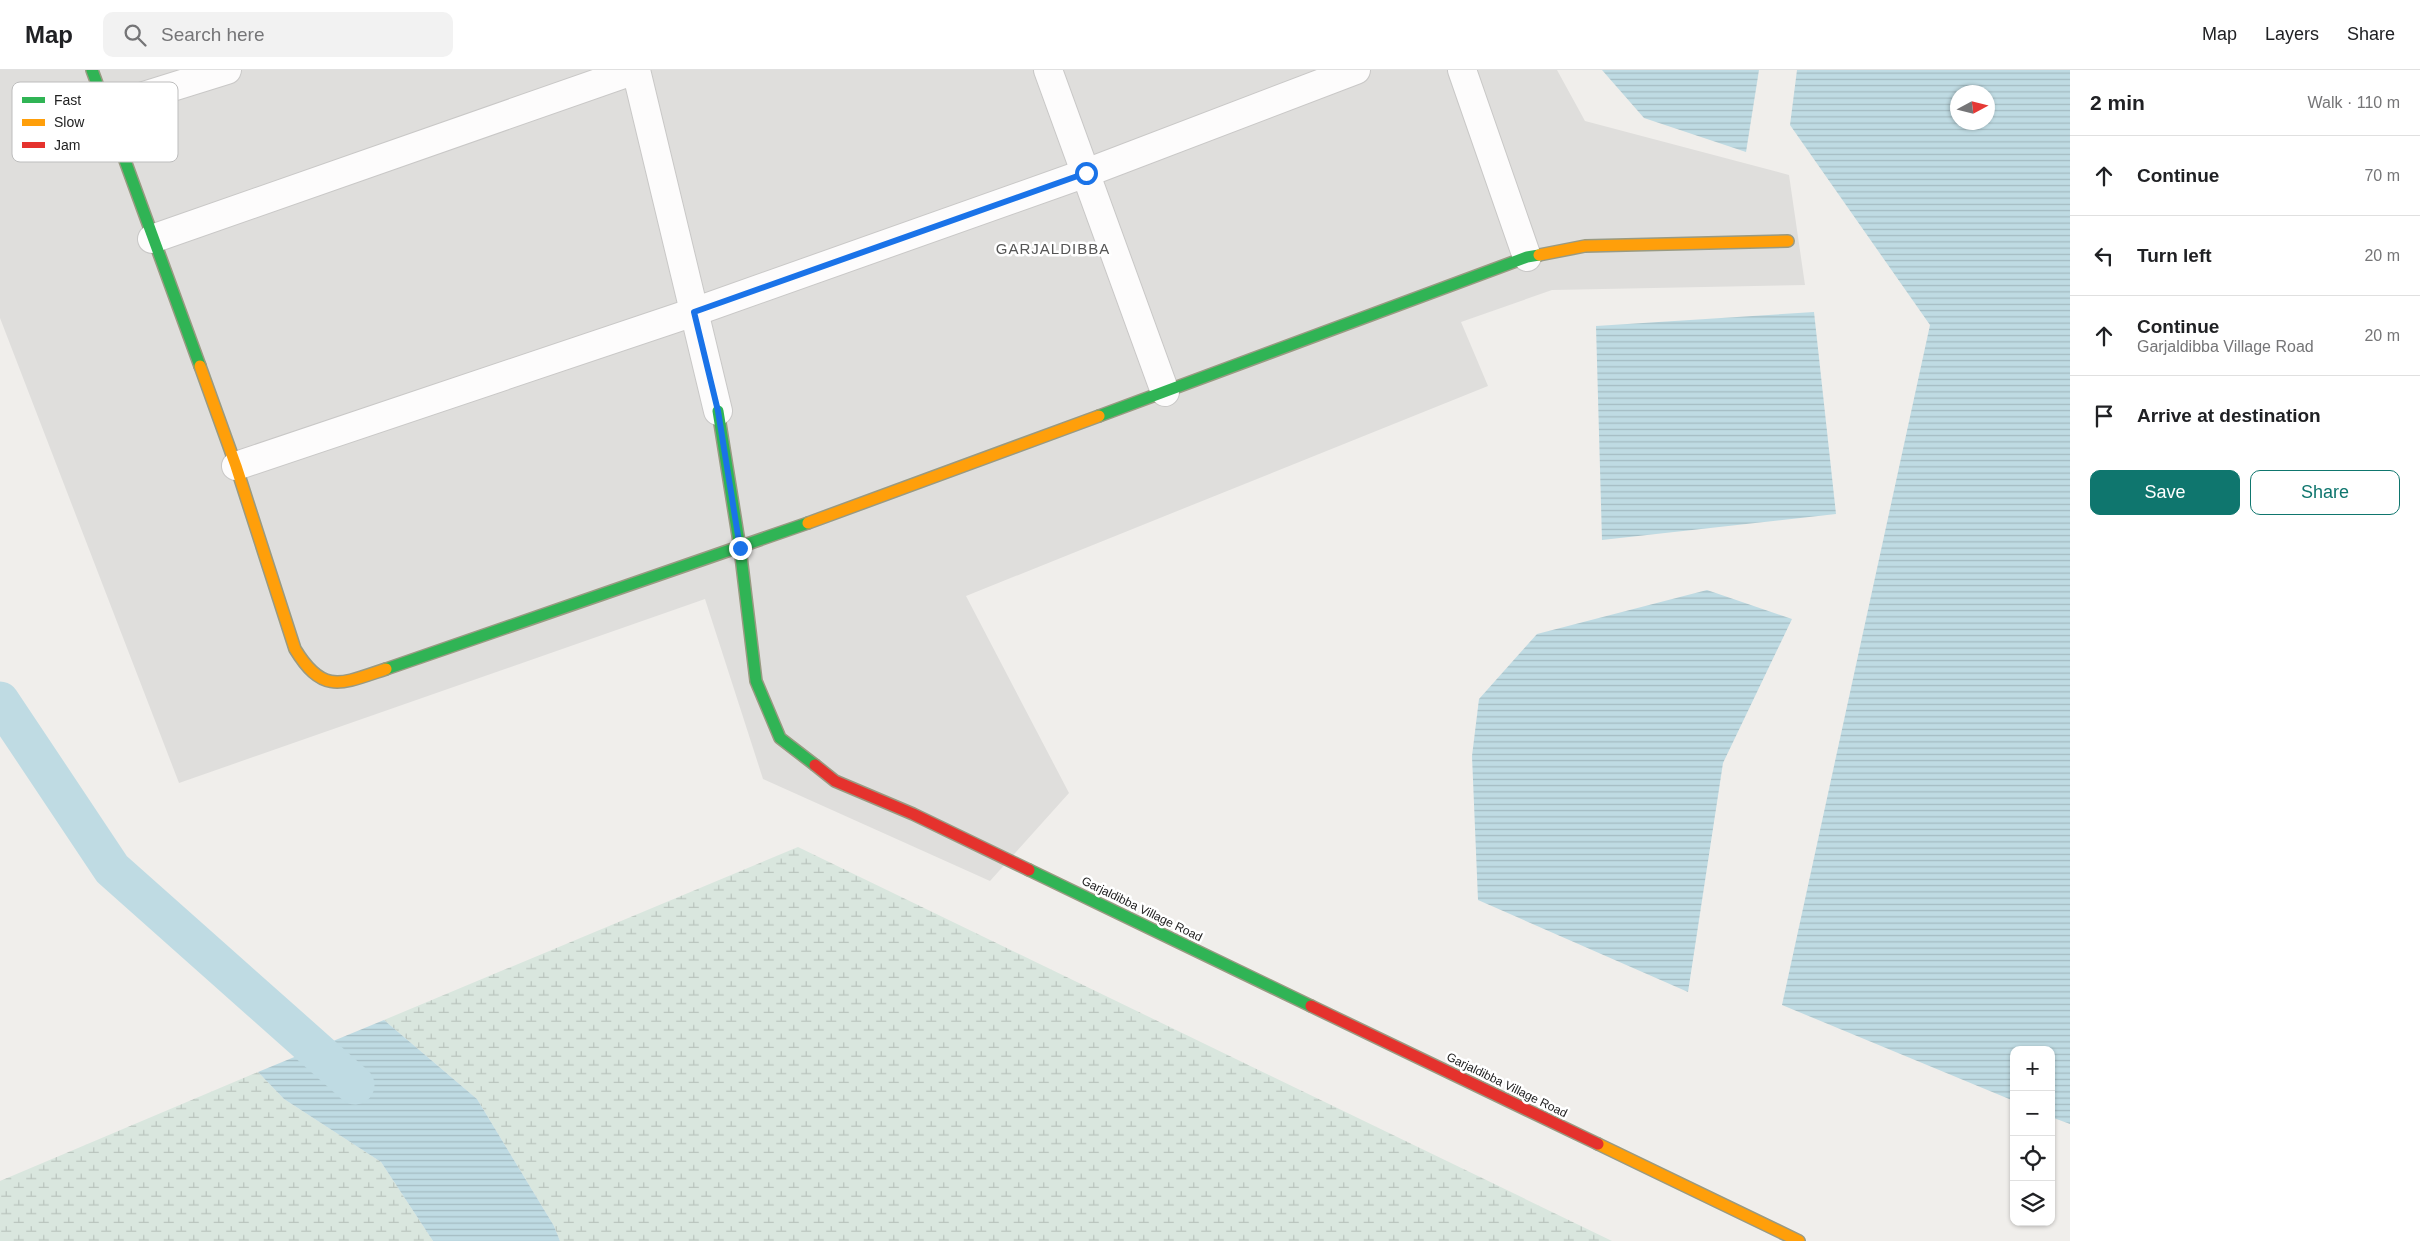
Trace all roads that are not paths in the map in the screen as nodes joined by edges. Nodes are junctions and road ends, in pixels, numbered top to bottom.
1 (92, 70) edge
2 (227, 70) edge
3 (635, 70) edge
4 (1048, 70) edge
5 (1356, 70) edge
6 (1462, 70) edge
7 (96, 82) edge
8 (178, 85) edge
9 (124, 162) edge
10 (1086, 173) junction
11 (152, 239) junction
12 (1788, 241) dead end
13 (1527, 257) junction
14 (694, 312) junction
15 (1165, 392) junction
16 (718, 411) joint
17 (236, 466) junction
18 (740, 548) junction
19 (1799, 1241) edge

1 - 7 street
2 - 8 street
3 - 11 street
3 - 14 street
4 - 10 street
5 - 10 street
6 - 13 street
9 - 11 street
10 - 14 street
10 - 15 street
11 - 17 street
12 - 13 street
13 - 15 street
14 - 16 street
14 - 17 street
15 - 18 street
16 - 18 street, Garjaldibba Village Road
17 - 18 street
18 - 19 street, Garjaldibba Village Road

